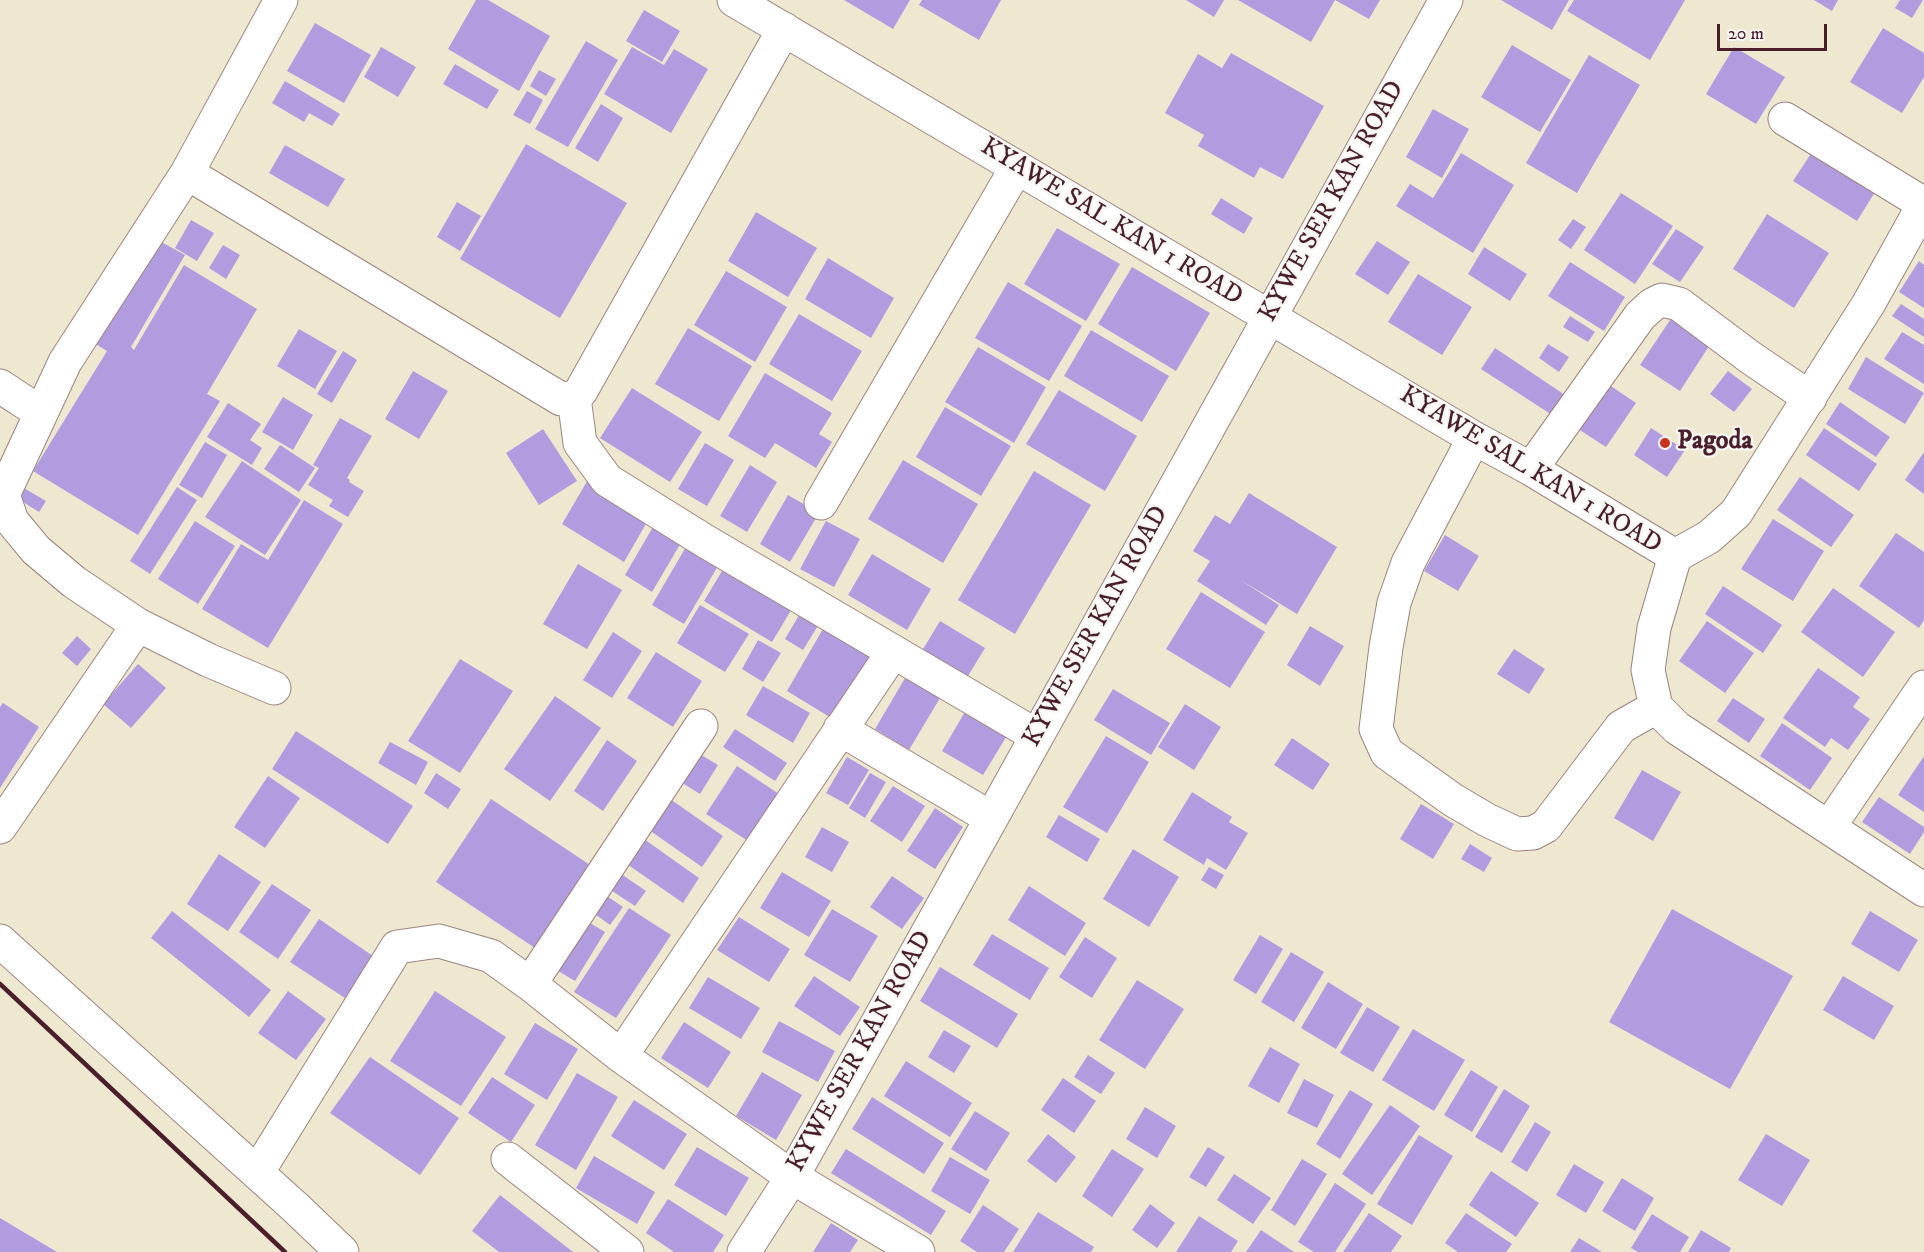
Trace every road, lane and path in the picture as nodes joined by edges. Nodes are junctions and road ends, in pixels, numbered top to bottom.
1 (281, 0) edge
2 (734, 0) edge
3 (1446, 0) edge
4 (784, 29) junction
5 (1785, 119) dead end
6 (1017, 167) junction
7 (187, 173) junction
8 (1924, 204) edge
9 (1269, 317) junction
10 (0, 386) edge
11 (574, 398) junction
12 (1810, 399) junction
13 (41, 413) junction
14 (1474, 438) junction
15 (1531, 469) junction
16 (821, 503) dead end
17 (1675, 556) junction
18 (138, 624) junction
19 (893, 652) junction
20 (1924, 687) edge
21 (274, 688) dead end
22 (1656, 707) junction
23 (701, 726) dead end
24 (840, 729) junction
25 (1037, 736) junction
26 (991, 818) junction
27 (0, 827) edge
28 (1829, 827) junction
29 (1924, 890) edge
30 (0, 941) edge
31 (530, 984) junction
32 (621, 1056) junction
33 (508, 1159) dead end
34 (257, 1173) junction
35 (792, 1177) junction
36 (342, 1252) edge
37 (627, 1252) edge
38 (744, 1252) edge
39 (918, 1252) edge

1 - 7 street
2 - 4 street, KYAWE SAL KAN 1 ROAD
3 - 9 street, KYWE SER KAN ROAD
4 - 6 street, KYAWE SAL KAN 1 ROAD
4 - 11 street
5 - 8 street
6 - 9 street, KYAWE SAL KAN 1 ROAD
6 - 16 street
7 - 11 street
7 - 13 street
8 - 12 street
9 - 14 street, KYAWE SAL KAN 1 ROAD
9 - 25 street, KYWE SER KAN ROAD
10 - 13 street
11 - 19 street
12 - 15 street
12 - 17 street
13 - 18 street
14 - 15 street, KYAWE SAL KAN 1 ROAD
14 - 22 street
15 - 17 street, KYAWE SAL KAN 1 ROAD
17 - 22 street
18 - 21 street
18 - 27 street
19 - 24 street
19 - 25 street
20 - 28 street
22 - 28 street
23 - 31 street
24 - 26 street
24 - 32 street
25 - 26 street, KYWE SER KAN ROAD
26 - 35 street, KYWE SER KAN ROAD
28 - 29 street
30 - 34 street
31 - 32 street
31 - 34 street
32 - 35 street
33 - 37 street
34 - 36 street
35 - 38 street, KYWE SER KAN ROAD
35 - 39 street

